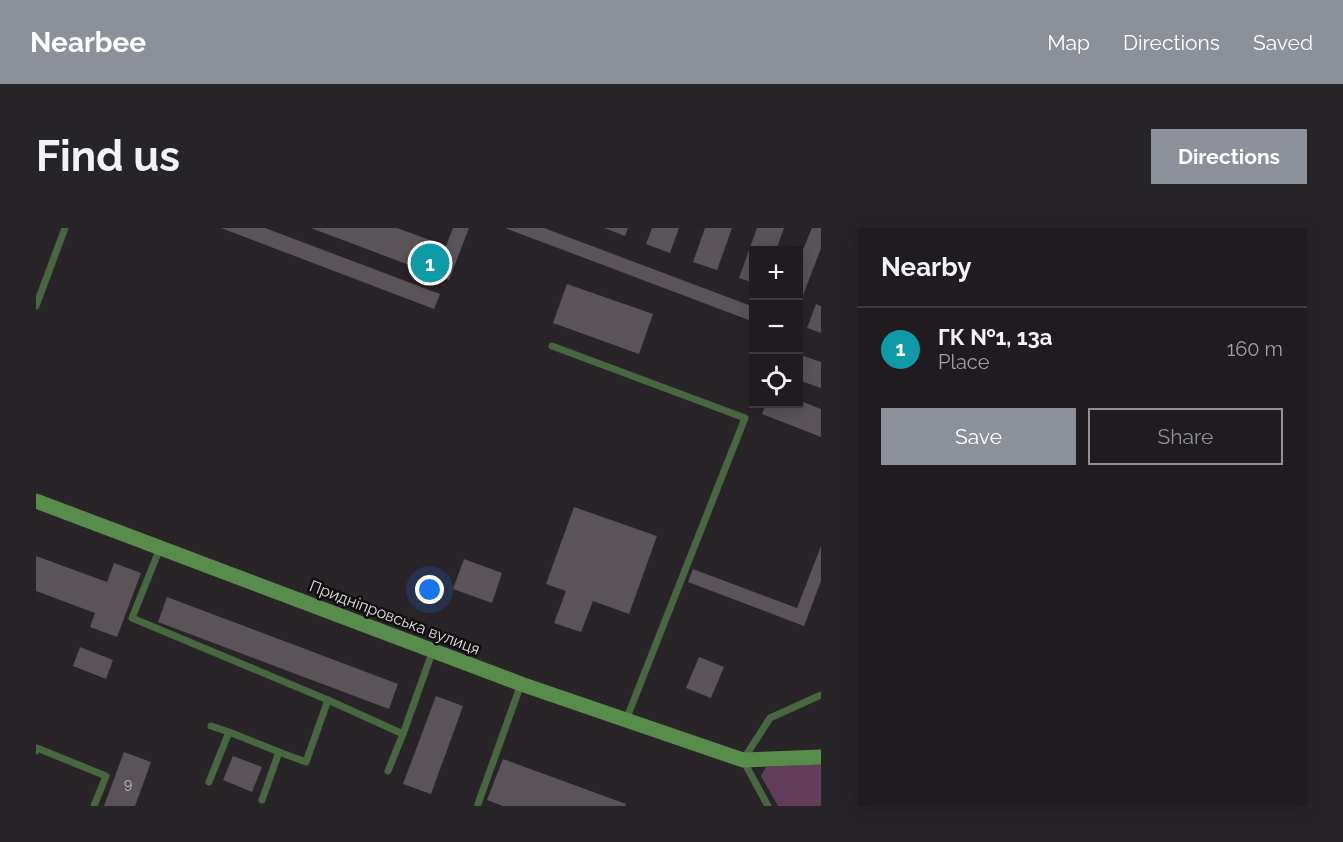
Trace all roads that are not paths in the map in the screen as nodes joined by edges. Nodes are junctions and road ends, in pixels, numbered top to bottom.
1 (65, 228) edge
2 (36, 306) edge
3 (552, 346) dead end
4 (36, 501) edge
5 (160, 547) junction
6 (433, 650) junction
7 (521, 684) junction
8 (821, 695) edge
9 (328, 700) junction
10 (626, 720) junction
11 (211, 726) dead end
12 (229, 732) junction
13 (403, 734) junction
14 (36, 751) edge
15 (279, 752) junction
16 (821, 757) edge
17 (742, 760) junction
18 (388, 771) dead end
19 (209, 782) dead end
20 (262, 800) dead end
21 (478, 804) dead end
22 (94, 806) edge
23 (768, 806) edge

1 - 2 lane
3 - 10 lane
4 - 5 street, Придніпровська вулиця
5 - 6 street, Придніпровська вулиця
5 - 9 lane
6 - 7 street, Придніпровська вулиця
6 - 13 lane
7 - 10 street, Придніпровська вулиця
7 - 21 lane
8 - 17 lane
9 - 13 lane
9 - 15 lane
10 - 17 street, Придніпровська вулиця
11 - 12 lane
12 - 15 lane
12 - 19 lane
13 - 18 lane
14 - 22 lane
15 - 20 lane
16 - 17 street
17 - 23 lane

